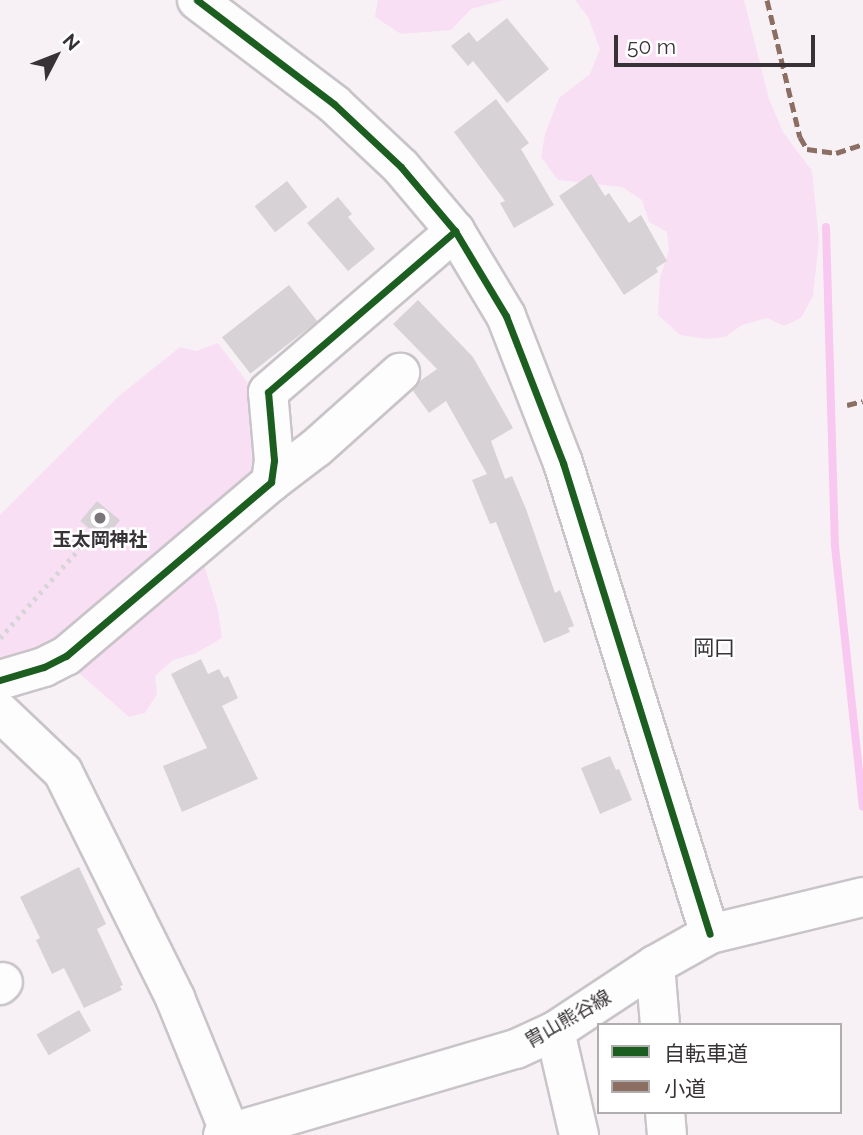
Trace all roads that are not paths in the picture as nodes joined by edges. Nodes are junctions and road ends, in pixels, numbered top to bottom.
1 (197, 0) edge
2 (455, 231) junction
3 (400, 373) dead end
4 (271, 482) junction
5 (0, 680) edge
6 (0, 712) edge
7 (863, 897) edge
8 (710, 934) junction
9 (655, 965) junction
10 (660, 1023) edge
11 (555, 1031) junction
12 (666, 1114) edge
13 (227, 1134) edge
14 (579, 1135) edge
15 (667, 1135) edge

1 - 2 street
2 - 4 street
2 - 8 street
3 - 4 street
4 - 5 street
6 - 13 street
7 - 8 street, 胄山熊谷線
8 - 9 street, 胄山熊谷線
9 - 10 street
9 - 11 street, 胄山熊谷線
11 - 13 street, 胄山熊谷線
11 - 14 street
12 - 15 street

